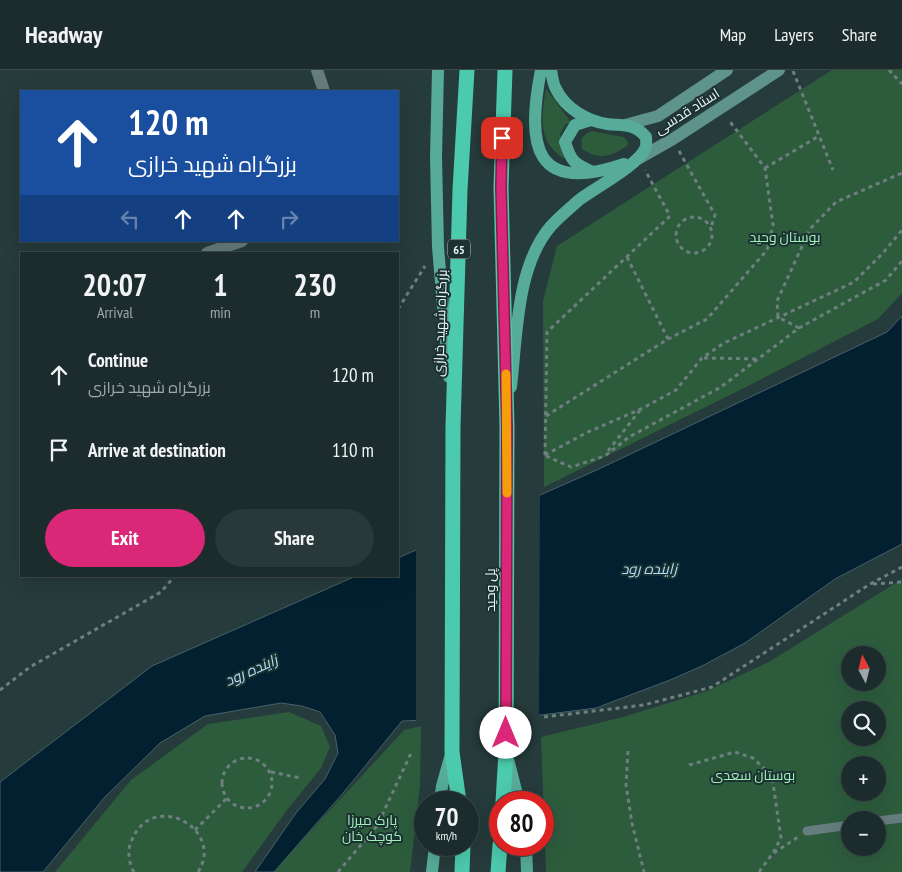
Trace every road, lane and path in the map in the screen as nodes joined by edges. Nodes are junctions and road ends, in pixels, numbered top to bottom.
1 (317, 70) edge
2 (438, 70) edge
3 (467, 70) edge
4 (505, 70) edge
5 (540, 70) edge
6 (551, 70) edge
7 (726, 70) edge
8 (779, 70) edge
9 (793, 70) edge
10 (889, 70) edge
11 (902, 84) edge
12 (324, 90) edge
13 (720, 108) junction
14 (591, 120) junction
15 (625, 125) junction
16 (819, 136) junction
17 (673, 139) junction
18 (638, 159) junction
19 (765, 168) junction
20 (833, 170) dead end
21 (595, 172) junction
22 (902, 173) edge
23 (711, 227) junction
24 (902, 230) edge
25 (239, 242) edge
26 (438, 247) junction
27 (210, 252) edge
28 (627, 257) junction
29 (902, 261) edge
30 (399, 307) edge
31 (778, 317) junction
32 (800, 328) junction
33 (668, 339) junction
34 (702, 358) junction
35 (758, 358) junction
36 (642, 408) junction
37 (546, 416) junction
38 (453, 427) junction
39 (507, 427) junction
40 (545, 455) junction
41 (604, 456) junction
42 (902, 566) edge
43 (174, 577) edge
44 (902, 582) edge
45 (870, 584) junction
46 (0, 690) edge
47 (544, 716) dead end
48 (412, 751) dead end
49 (628, 751) dead end
50 (452, 752) junction
51 (506, 752) junction
52 (689, 765) dead end
53 (270, 772) junction
54 (301, 778) dead end
55 (441, 791) edge
56 (457, 791) edge
57 (504, 791) edge
58 (516, 791) edge
59 (227, 798) junction
60 (902, 818) edge
61 (886, 820) edge
62 (841, 826) edge
63 (195, 830) junction
64 (807, 831) joint
65 (774, 853) junction
66 (434, 856) edge
67 (463, 856) edge
68 (499, 856) edge
69 (526, 856) edge
70 (134, 872) edge
71 (198, 872) edge
72 (338, 872) edge
73 (432, 872) edge
74 (462, 872) edge
75 (498, 872) edge
76 (527, 872) edge
77 (644, 872) edge
78 (759, 872) edge

1 - 12 street
2 - 26 main road
3 - 38 highway, بزرگراه شهید خرازی / 65
4 - 39 highway
5 - 21 main road
6 - 14 main road, استاد قدسی
7 - 15 main road, استاد قدسی
8 - 13 main road, استاد قدسی
9 - 16 path
10 - 11 path
13 - 17 main road, استاد قدسی
13 - 19 path
14 - 15 main road, استاد قدسی
14 - 21 main road
15 - 18 main road
16 - 19 path
16 - 20 path
17 - 18 main road, استاد قدسی
17 - 23 path
18 - 21 main road
18 - 28 path
18 - 39 main road
19 - 33 path
22 - 31 path
23 - 23 path
24 - 31 path
25 - 27 street
26 - 30 path
26 - 38 main road
28 - 33 path
28 - 37 path
29 - 32 path
31 - 32 path
31 - 34 path
32 - 35 path
33 - 37 path
34 - 35 path
34 - 36 path
35 - 41 path
36 - 40 path
36 - 41 path
37 - 40 path
38 - 50 highway, 65
39 - 51 highway, پل وحید
40 - 41 path
42 - 45 path
43 - 46 path
44 - 45 path
45 - 47 path
48 - 72 path
49 - 77 path
50 - 55 main road
50 - 56 highway, 65
51 - 57 highway, پل وحید
51 - 58 main road
52 - 65 path
53 - 54 path
53 - 59 path
53 - 59 path
59 - 63 path
60 - 61 lane
62 - 64 lane
63 - 70 path
63 - 71 path
64 - 65 path
65 - 78 path
66 - 73 main road
67 - 74 highway
68 - 75 highway
69 - 76 main road

